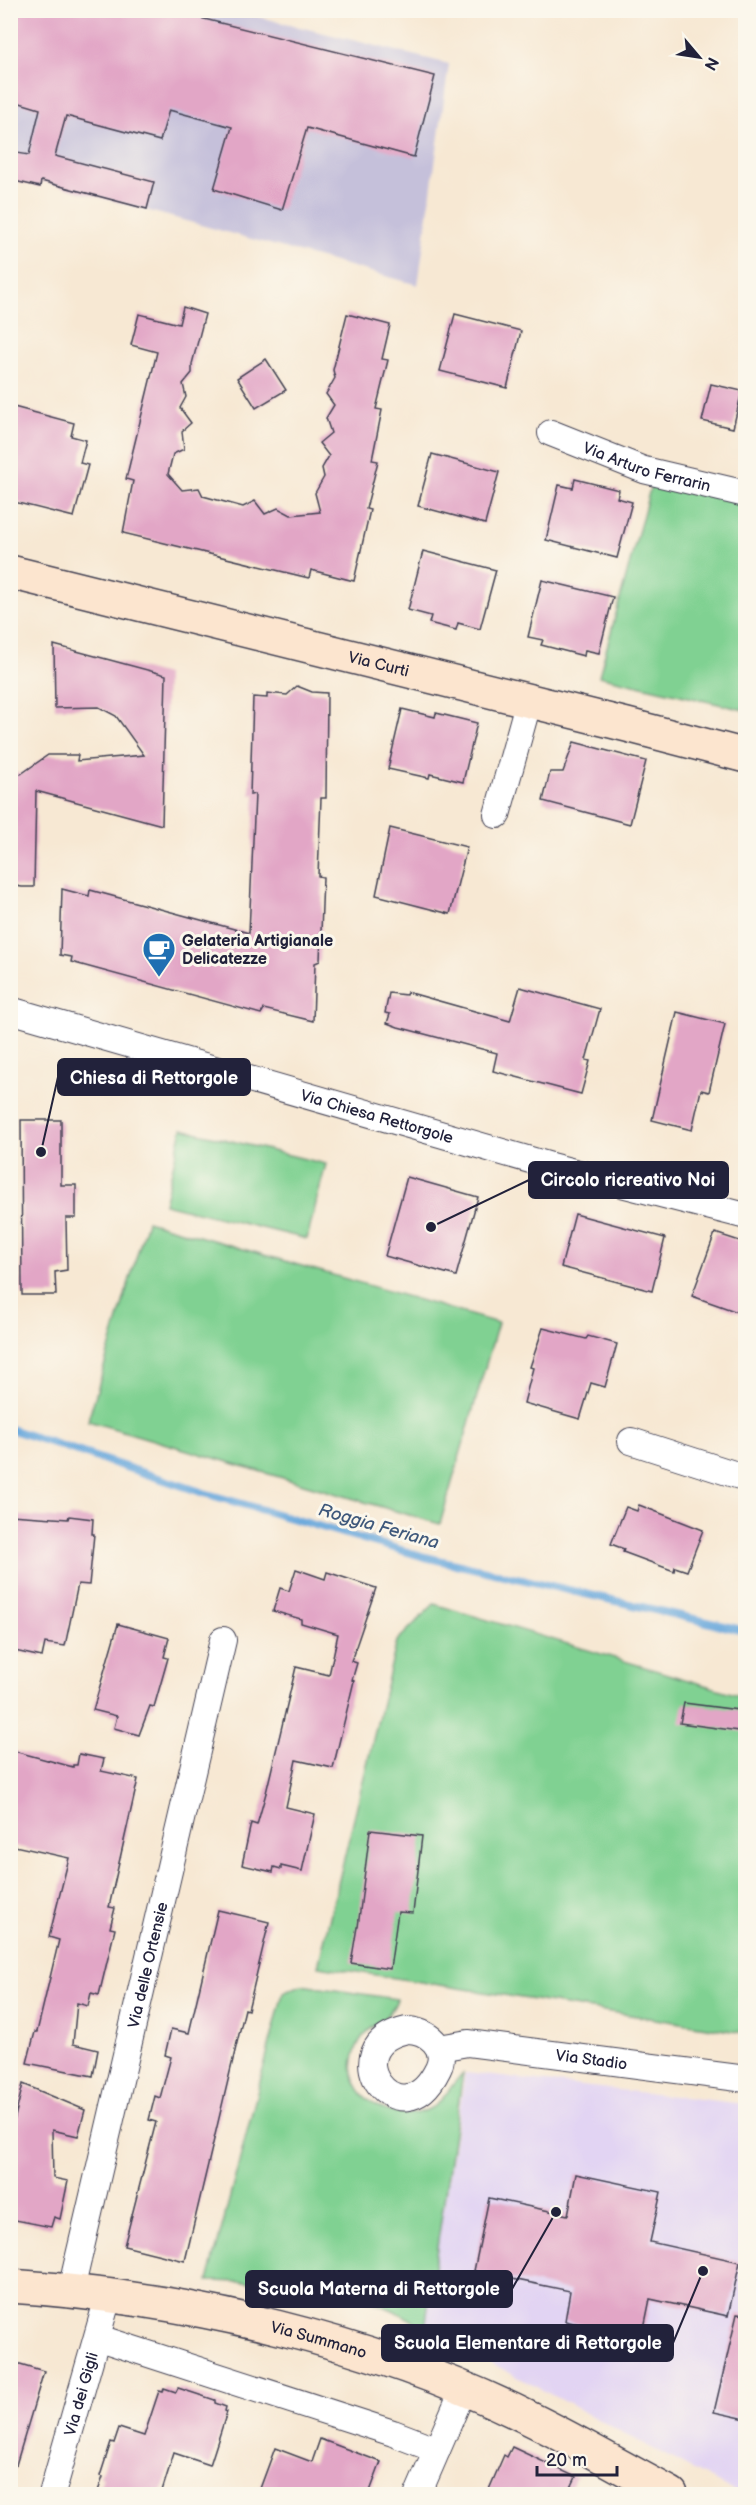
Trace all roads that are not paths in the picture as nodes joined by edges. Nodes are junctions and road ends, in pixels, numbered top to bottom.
1 (551, 432) dead end
2 (746, 494) edge
3 (10, 572) edge
4 (529, 700) junction
5 (746, 756) edge
6 (497, 815) dead end
7 (10, 1010) edge
8 (746, 1216) edge
9 (631, 1441) dead end
10 (746, 1478) edge
11 (223, 1640) dead end
12 (439, 2048) dead end
13 (746, 2079) edge
14 (10, 2286) edge
15 (71, 2290) junction
16 (109, 2294) junction
17 (99, 2338) junction
18 (463, 2390) junction
19 (437, 2450) junction
20 (52, 2494) edge
21 (418, 2494) edge
22 (671, 2494) edge

1 - 2 street, Via Arturo Ferrarin
3 - 4 street, Via Curti
4 - 5 street, Via Curti
4 - 6 street
7 - 8 street, Via Chiesa Rettorgole
9 - 10 street
11 - 15 street, Via delle Ortensie
12 - 13 street, Via Stadio
14 - 15 street, Via Summano
15 - 16 street, Via Summano
16 - 17 street, Via dei Gigli
16 - 18 street, Via Summano
17 - 19 street
17 - 20 street, Via dei Gigli
18 - 19 street
18 - 22 street, Via Summano
19 - 21 street

